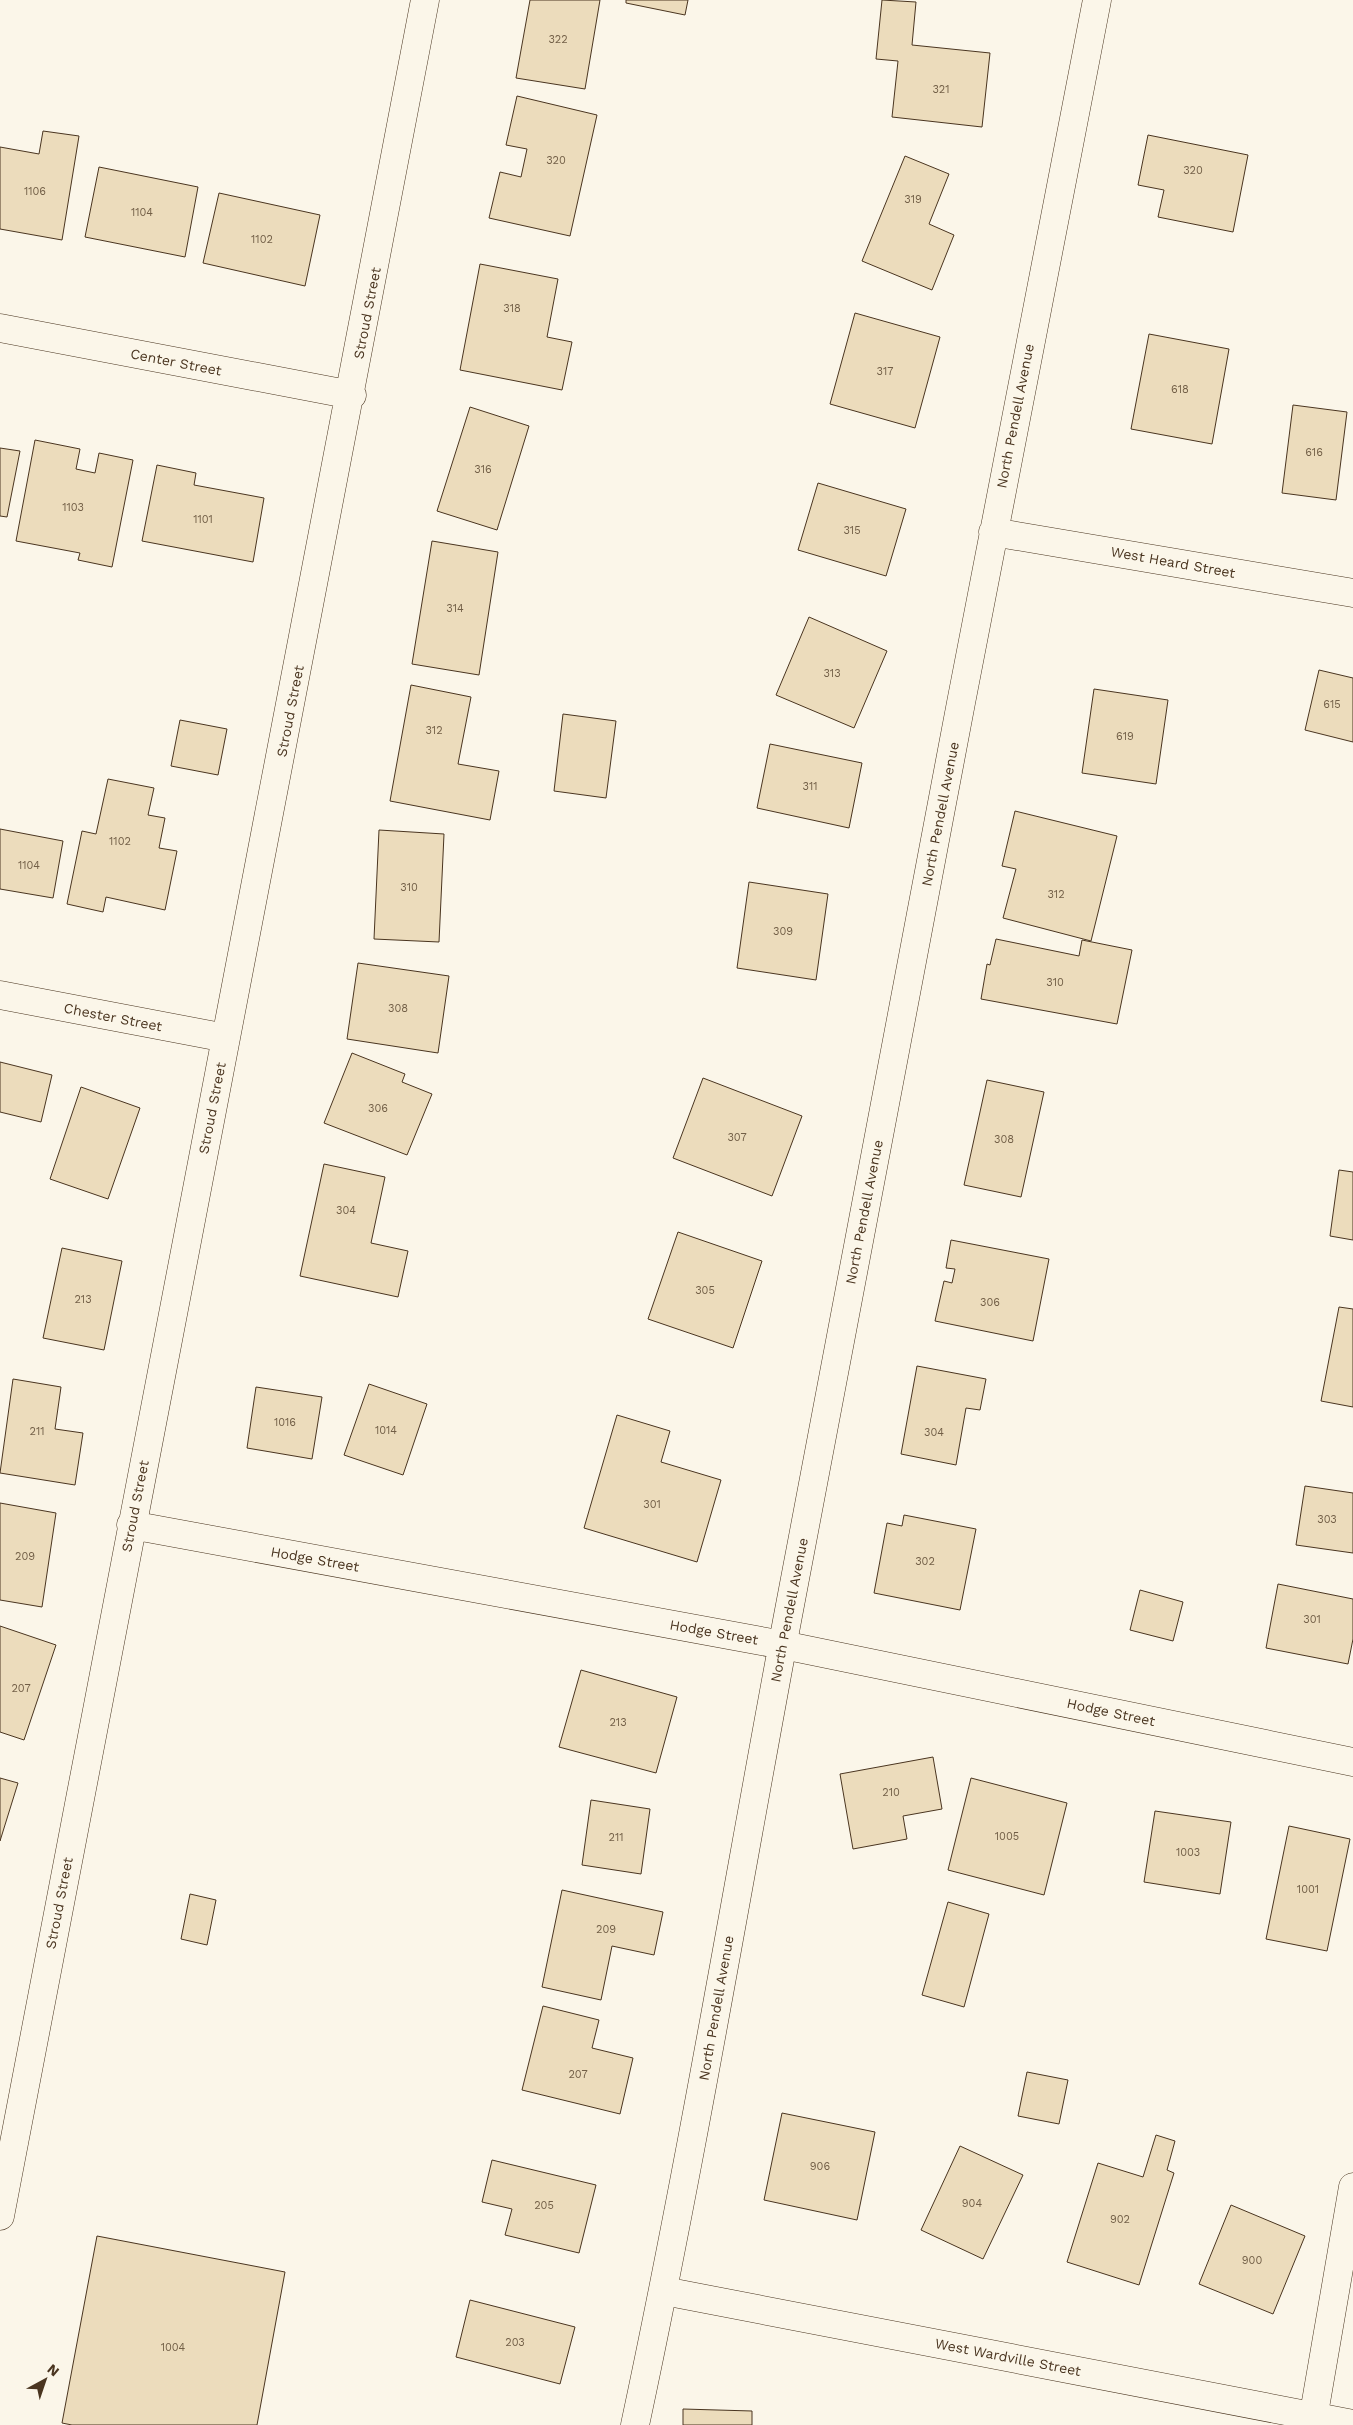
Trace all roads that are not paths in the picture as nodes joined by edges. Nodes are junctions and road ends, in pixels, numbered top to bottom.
1 (426, 0) edge
2 (1098, 0) edge
3 (0, 328) edge
4 (352, 395) junction
5 (993, 532) junction
6 (1353, 593) edge
7 (0, 995) edge
8 (226, 1038) junction
9 (131, 1525) junction
10 (783, 1645) junction
11 (1353, 1762) edge
12 (1353, 2187) edge
13 (0, 2216) edge
14 (664, 2291) junction
15 (1312, 2420) edge
16 (1353, 2424) edge
17 (635, 2425) edge

1 - 4 street, Stroud Street
2 - 5 street, North Pendell Avenue
3 - 4 street, Center Street
4 - 8 street, Stroud Street
5 - 6 street, West Heard Street
5 - 10 street, North Pendell Avenue
7 - 8 street, Chester Street
8 - 9 street, Stroud Street
9 - 10 street, Hodge Street
9 - 13 street, Stroud Street
10 - 11 street, Hodge Street
10 - 14 street, North Pendell Avenue
12 - 15 street
14 - 15 street, West Wardville Street
14 - 17 street, North Pendell Avenue
15 - 16 street, West Wardville Street

